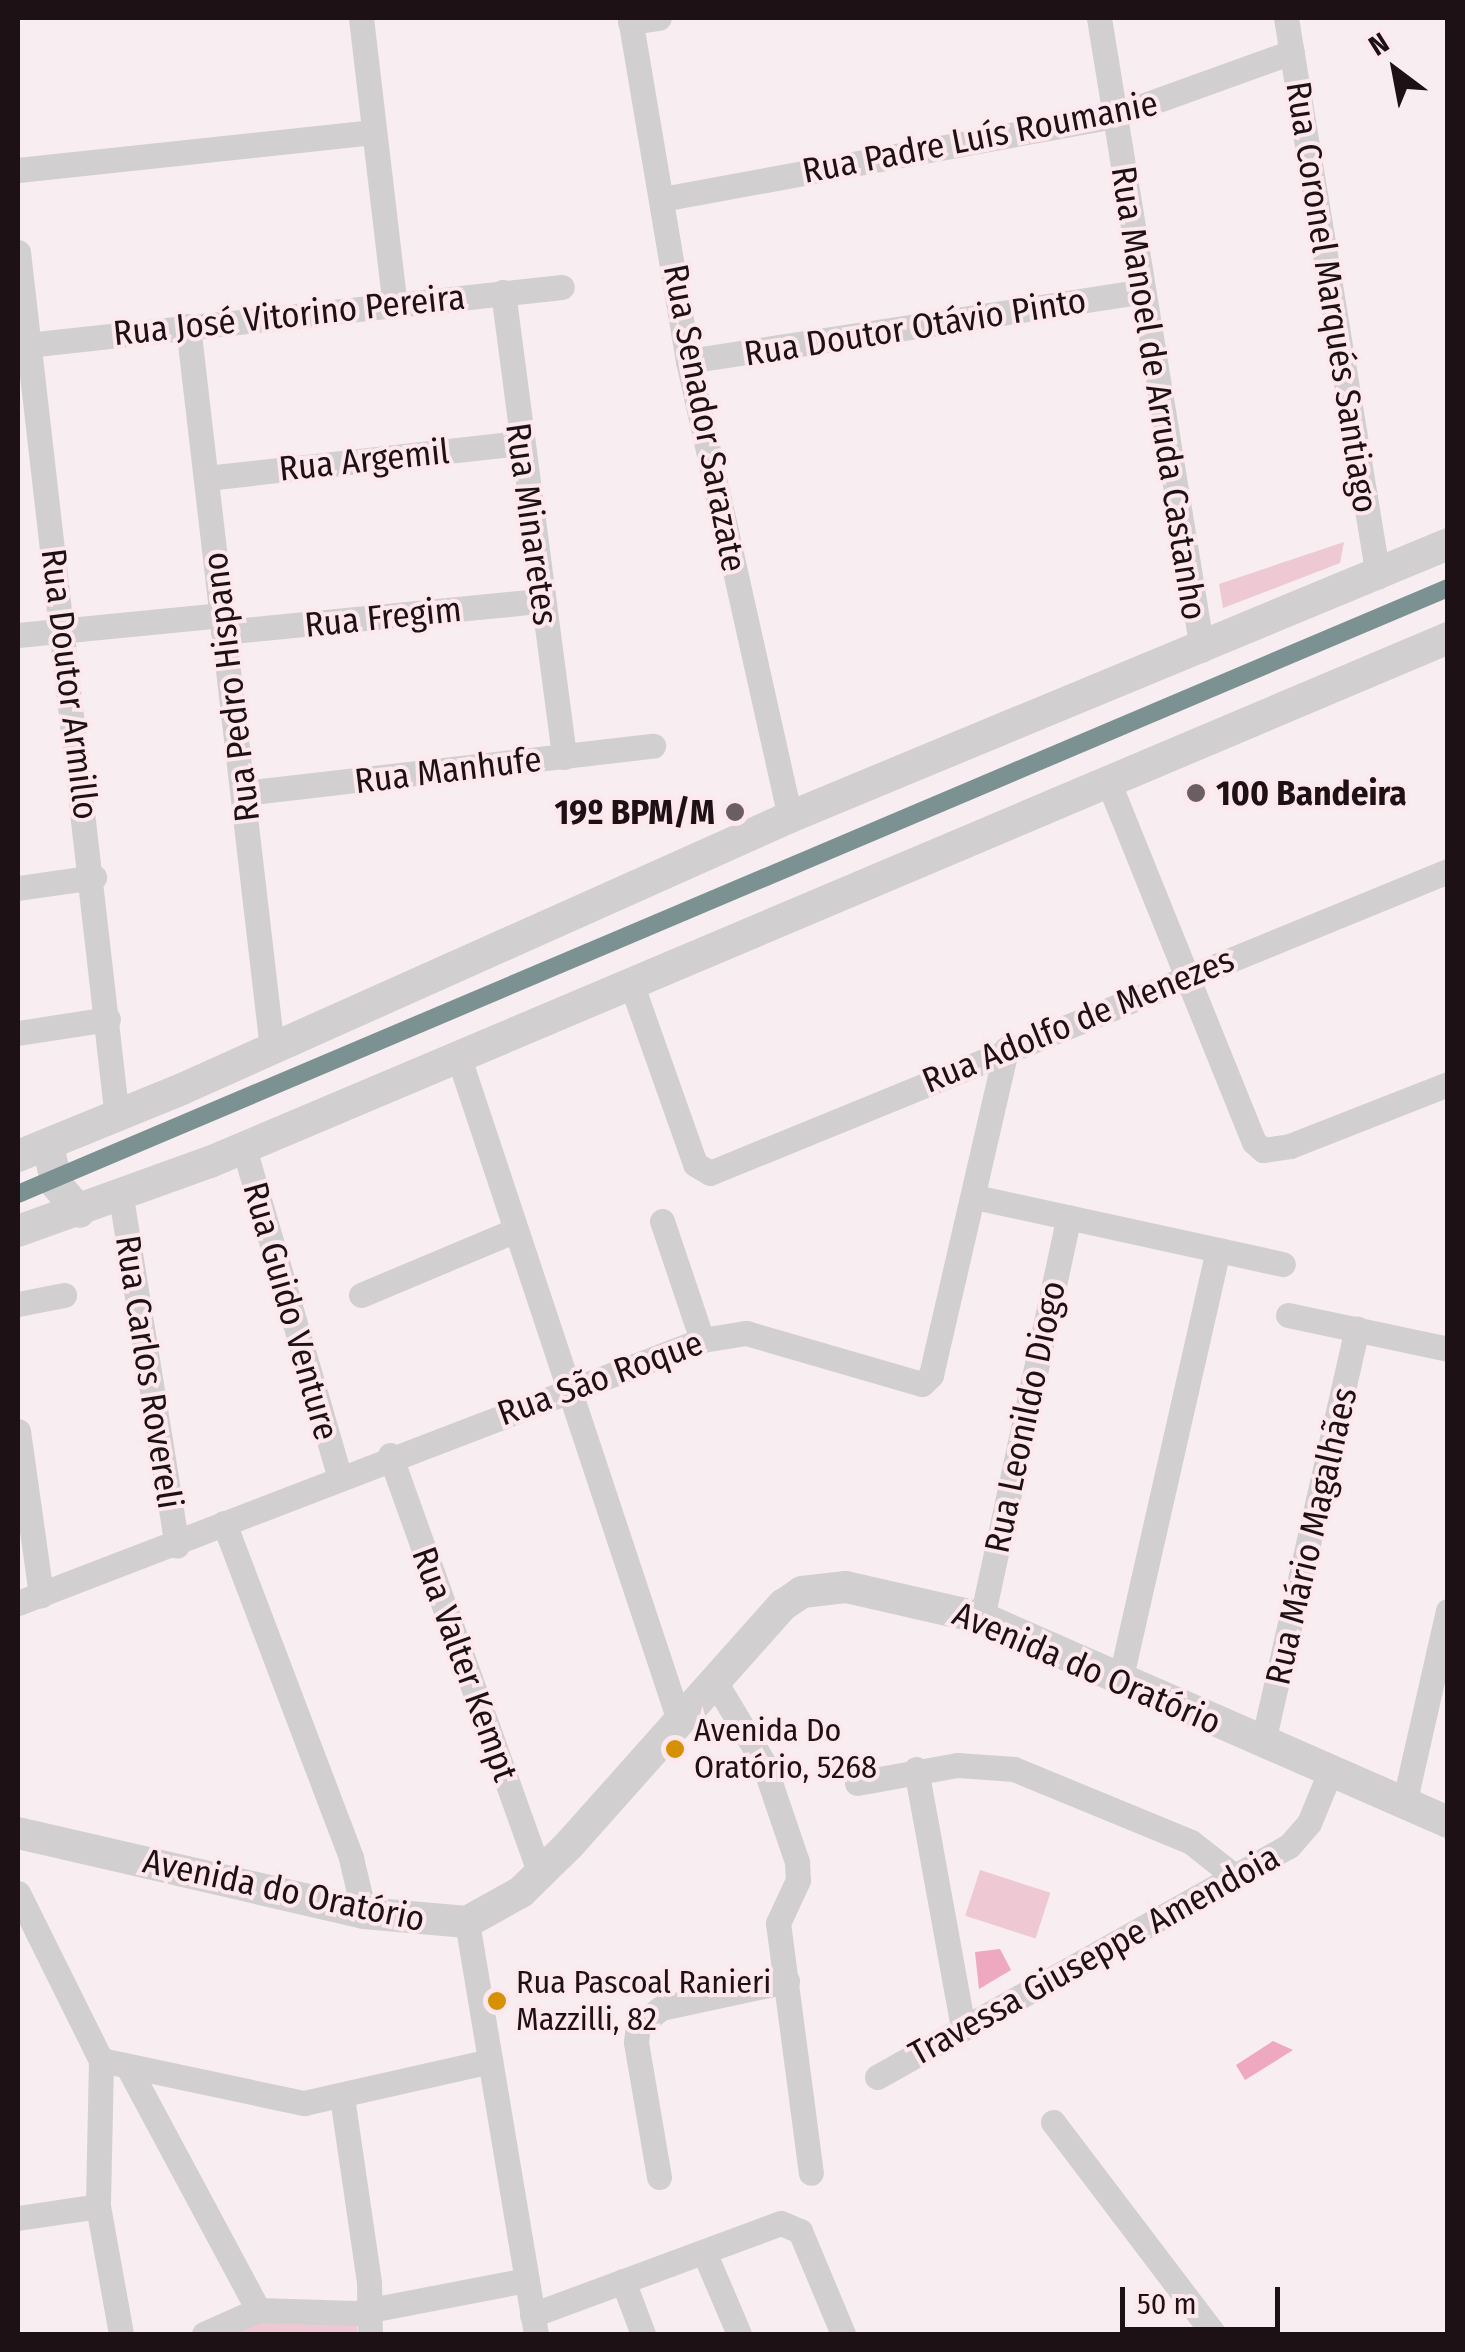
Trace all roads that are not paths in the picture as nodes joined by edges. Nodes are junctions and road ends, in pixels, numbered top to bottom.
1 (361, 18) edge
2 (658, 18) edge
3 (1099, 18) edge
4 (1286, 18) edge
5 (630, 20) edge
6 (1292, 52) junction
7 (1114, 116) junction
8 (371, 132) junction
9 (18, 170) edge
10 (662, 199) junction
11 (18, 252) edge
12 (562, 287) dead end
13 (503, 292) junction
14 (1141, 292) junction
15 (394, 301) junction
16 (188, 326) junction
17 (23, 346) edge
18 (688, 361) junction
19 (521, 443) junction
20 (207, 478) junction
21 (1448, 544) edge
22 (1378, 576) junction
23 (542, 601) junction
24 (222, 624) junction
25 (63, 631) junction
26 (18, 636) edge
27 (1448, 638) edge
28 (1202, 650) junction
29 (652, 746) dead end
30 (564, 757) junction
31 (1108, 781) junction
32 (244, 794) junction
33 (790, 817) junction
34 (1448, 871) edge
35 (94, 877) junction
36 (18, 888) edge
37 (1185, 976) junction
38 (630, 980) junction
39 (108, 1019) junction
40 (18, 1033) edge
41 (1006, 1048) junction
42 (272, 1049) junction
43 (458, 1054) junction
44 (1448, 1084) edge
45 (117, 1118) junction
46 (244, 1148) junction
47 (33, 1151) edge
48 (121, 1197) junction
49 (975, 1197) junction
50 (80, 1212) junction
51 (1069, 1217) junction
52 (662, 1221) dead end
53 (516, 1230) junction
54 (18, 1231) edge
55 (1218, 1250) junction
56 (1283, 1264) dead end
57 (361, 1295) dead end
58 (64, 1296) dead end
59 (18, 1304) edge
60 (1288, 1315) dead end
61 (1357, 1329) junction
62 (702, 1340) junction
63 (1448, 1349) edge
64 (567, 1388) junction
65 (18, 1431) edge
66 (390, 1455) junction
67 (338, 1475) junction
68 (224, 1523) junction
69 (177, 1546) junction
70 (29, 1599) edge
71 (1448, 1611) edge
72 (982, 1618) junction
73 (714, 1680) junction
74 (1120, 1682) junction
75 (680, 1720) junction
76 (1262, 1742) junction
77 (916, 1769) junction
78 (1330, 1772) junction
79 (857, 1783) dead end
80 (1404, 1804) junction
81 (1448, 1822) edge
82 (18, 1834) edge
83 (540, 1873) junction
84 (1234, 1876) junction
85 (18, 1893) edge
86 (364, 1913) junction
87 (467, 1922) junction
88 (787, 1981) junction
89 (963, 2027) junction
90 (101, 2060) junction
91 (490, 2061) junction
92 (129, 2068) junction
93 (878, 2077) dead end
94 (342, 2097) junction
95 (1053, 2122) dead end
96 (811, 2173) dead end
97 (659, 2177) dead end
98 (98, 2206) junction
99 (18, 2218) edge
100 (704, 2252) junction
101 (526, 2280) junction
102 (623, 2281) junction
103 (258, 2310) junction
104 (370, 2322) edge
105 (534, 2325) edge
106 (120, 2334) edge
107 (204, 2334) edge
108 (643, 2334) edge
109 (738, 2334) edge
110 (843, 2334) edge
111 (1214, 2334) edge

1 - 8 street
2 - 5 street
3 - 7 street, Rua Manoel de Arruda Castanho
4 - 6 street, Rua Coronel Marqués Santiago
5 - 10 street, Rua Senador Sarazate
6 - 7 street, Rua Padre Luís Roumanie
6 - 22 street, Rua Coronel Marqués Santiago
7 - 10 street, Rua Padre Luís Roumanie
7 - 14 street, Rua Manoel de Arruda Castanho
8 - 9 street
8 - 15 street
10 - 18 street, Rua Senador Sarazate
11 - 17 street, Rua Doutor Armillo
12 - 13 street, Rua José Vitorino Pereira
13 - 15 street, Rua José Vitorino Pereira
13 - 19 street, Rua Minaretes
14 - 18 street, Rua Doutor Otávio Pinto
14 - 28 street, Rua Manoel de Arruda Castanho
15 - 16 street, Rua José Vitorino Pereira
16 - 17 street, Rua José Vitorino Pereira
16 - 20 street, Rua Pedro Hispano
17 - 25 street, Rua Doutor Armillo
18 - 33 street, Rua Senador Sarazate
19 - 20 street, Rua Argemil
19 - 23 street, Rua Minaretes
20 - 24 street, Rua Pedro Hispano
21 - 22 main road
22 - 28 main road
23 - 24 street, Rua Fregim
23 - 30 street, Rua Minaretes
24 - 25 street, Rua Fregim
24 - 32 street, Rua Pedro Hispano
25 - 26 street, Rua Fregim
25 - 35 street, Rua Doutor Armillo
27 - 31 main road
28 - 33 main road
29 - 30 street, Rua Manhufe
30 - 32 street, Rua Manhufe
31 - 37 street
31 - 38 main road
32 - 42 street, Rua Pedro Hispano
33 - 42 main road
34 - 37 street, Rua Adolfo de Menezes
35 - 36 street
35 - 39 street, Rua Doutor Armillo
37 - 41 street, Rua Adolfo de Menezes
37 - 44 street
38 - 41 street, Rua Adolfo de Menezes
38 - 43 main road
39 - 40 street
39 - 45 street, Rua Doutor Armillo
41 - 49 street, Rua São Roque
42 - 45 main road
43 - 46 main road
43 - 53 street
45 - 47 main road
46 - 48 main road
46 - 67 street, Rua Guido Venture
47 - 50 main road
48 - 50 main road
48 - 69 street, Rua Carlos Rovereli
49 - 51 street
49 - 62 street, Rua São Roque
50 - 54 main road
51 - 55 street
51 - 72 street, Rua Leonildo Diogo
52 - 62 street
53 - 57 street
53 - 64 street
55 - 56 street
55 - 74 street
58 - 59 street
60 - 61 street
61 - 63 street
61 - 76 street, Rua Mário Magalhães
62 - 64 street, Rua São Roque
64 - 66 street, Rua São Roque
64 - 75 street
65 - 70 street
66 - 67 street, Rua São Roque
66 - 83 street, Rua Valter Kempt
67 - 68 street, Rua São Roque
68 - 69 street, Rua São Roque
68 - 86 street
69 - 70 street, Rua São Roque
71 - 80 street
72 - 73 main road, Avenida do Oratório
72 - 74 main road, Avenida do Oratório
73 - 75 main road, Avenida do Oratório
73 - 88 street
74 - 76 main road, Avenida do Oratório
75 - 83 main road, Avenida do Oratório
76 - 78 main road, Avenida do Oratório
77 - 79 street
77 - 84 street
77 - 89 street
78 - 80 main road, Avenida do Oratório
78 - 84 street, Travessa Giuseppe Amendoia
80 - 81 main road, Avenida do Oratório
82 - 86 main road, Avenida do Oratório
83 - 87 main road, Avenida do Oratório
84 - 89 street, Travessa Giuseppe Amendoia
85 - 90 street
86 - 87 main road, Avenida do Oratório
87 - 91 street
88 - 96 street
88 - 97 street
89 - 93 street, Travessa Giuseppe Amendoia
90 - 92 street
90 - 98 street
91 - 94 street
91 - 101 street
92 - 94 street
92 - 103 street
94 - 104 street
95 - 111 street
98 - 99 street
98 - 106 street
100 - 102 street
100 - 109 street
100 - 110 street
101 - 104 street
101 - 105 street
102 - 105 street
102 - 108 street
103 - 104 street
103 - 107 street

